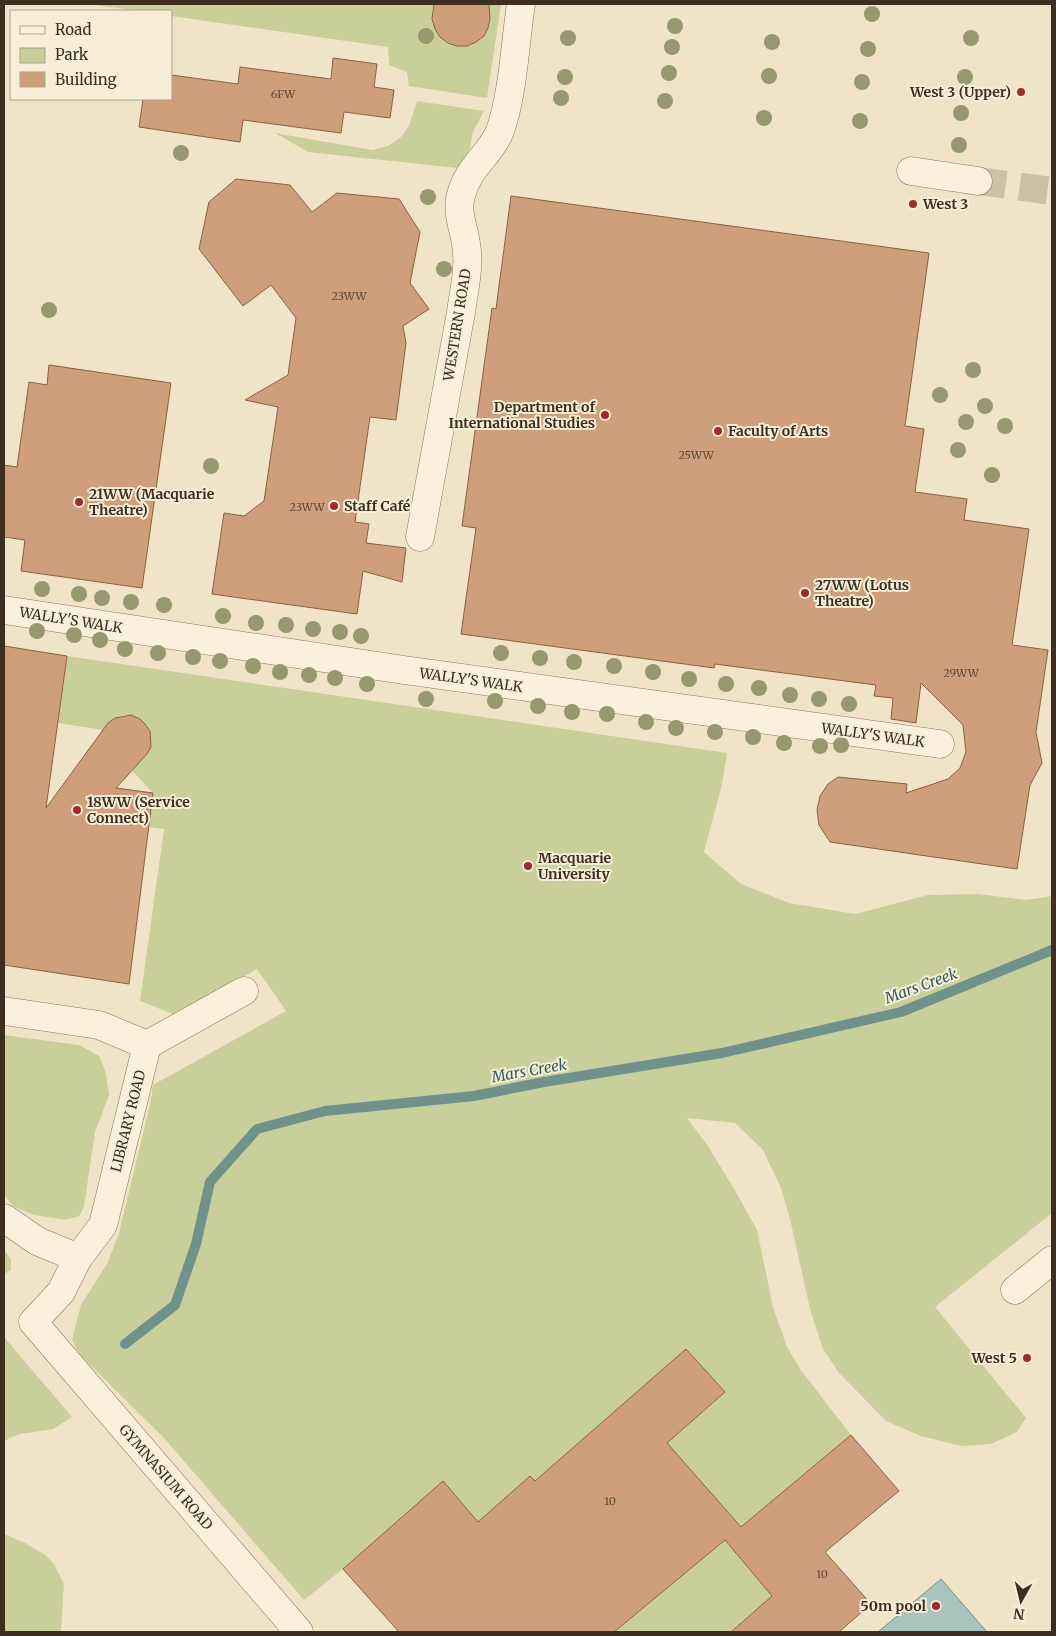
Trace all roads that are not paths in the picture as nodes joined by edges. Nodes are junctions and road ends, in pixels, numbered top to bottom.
1 (521, 4) edge
2 (911, 171) dead end
3 (978, 181) tunnel mouth
4 (420, 537) dead end
5 (4, 610) edge
6 (940, 744) dead end
7 (244, 990) dead end
8 (4, 1011) edge
9 (147, 1045) junction
10 (4, 1218) edge
11 (78, 1258) junction
12 (1052, 1260) edge
13 (1015, 1290) dead end
14 (33, 1322) joint
15 (299, 1632) edge

1 - 4 street, WESTERN ROAD
2 - 3 street
5 - 6 street, WALLY'S WALK
7 - 9 street
8 - 9 street
9 - 11 street, LIBRARY ROAD
10 - 11 street
11 - 14 street, LIBRARY ROAD
12 - 13 street
14 - 15 street, GYMNASIUM ROAD

